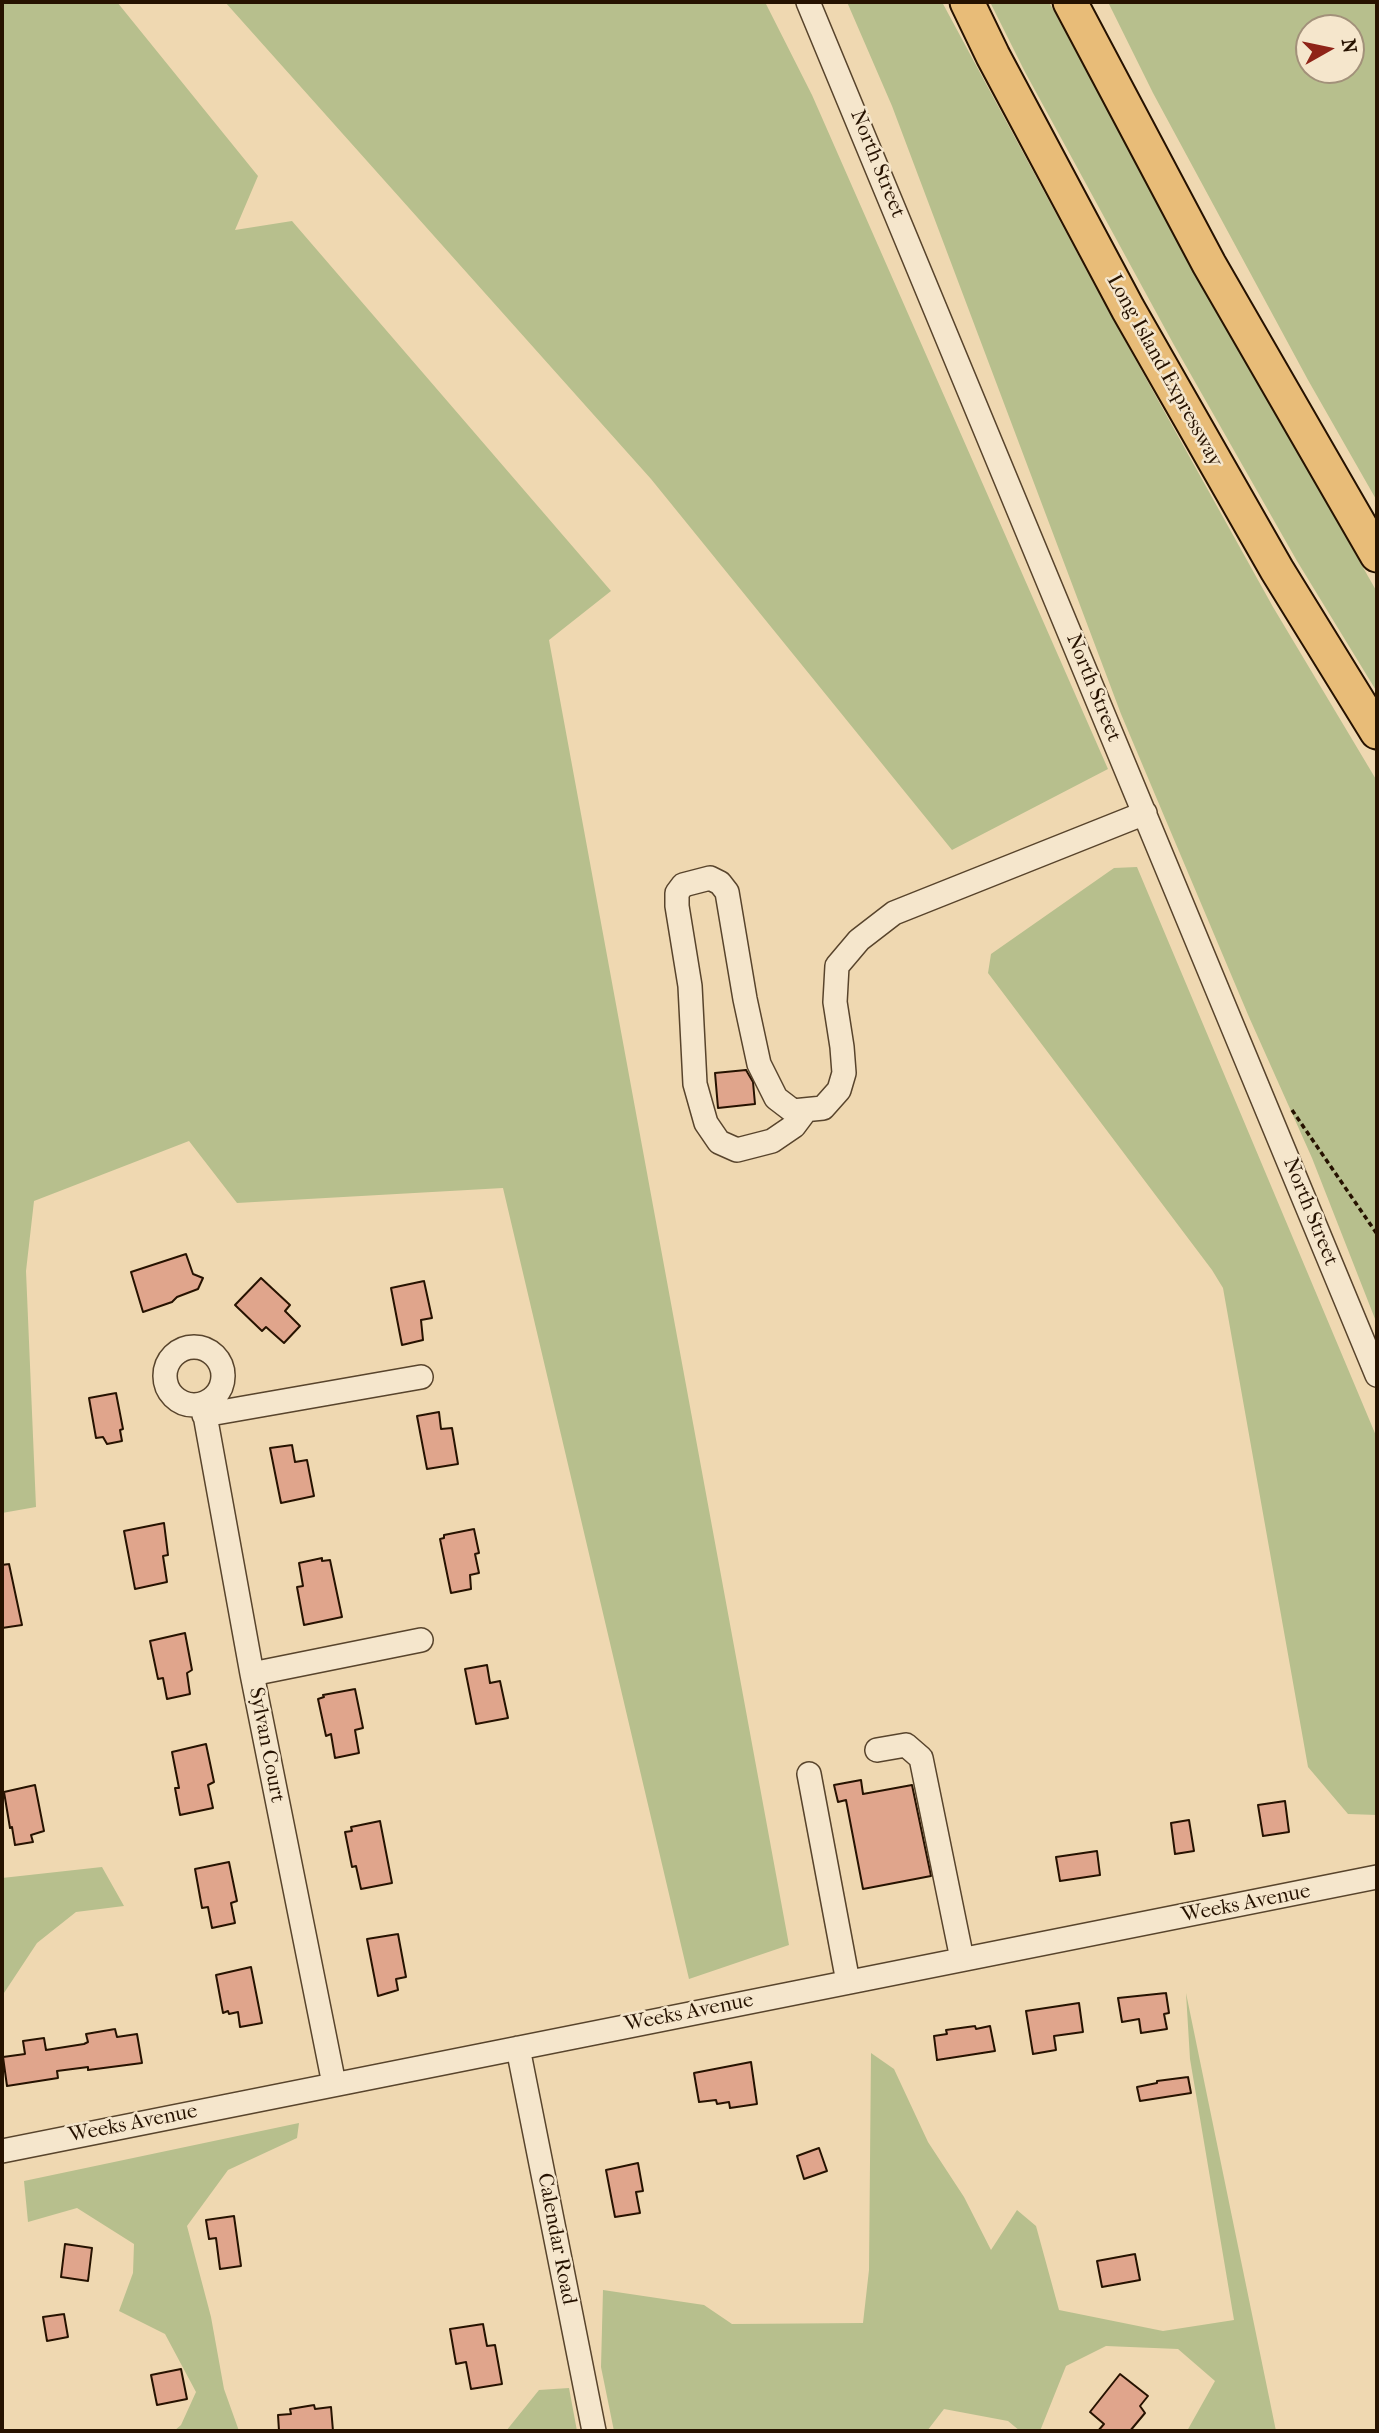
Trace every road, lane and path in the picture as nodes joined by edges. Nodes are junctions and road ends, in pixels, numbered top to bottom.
1 (808, 2) edge
2 (967, 2) edge
3 (1070, 2) edge
4 (1377, 555) edge
5 (1377, 732) edge
6 (1145, 813) junction
7 (1285, 1100) dead end
8 (806, 1110) junction
9 (1377, 1234) edge
10 (1377, 1375) edge
11 (421, 1377) dead end
12 (421, 1640) dead end
13 (252, 1674) junction
14 (877, 1750) dead end
15 (809, 1774) dead end
16 (1377, 1877) edge
17 (962, 1959) junction
18 (848, 1982) junction
19 (518, 2048) junction
20 (334, 2084) junction
21 (2, 2151) edge
22 (594, 2431) edge

1 - 6 street, North Street
2 - 5 highway, Long Island Expressway
3 - 4 highway
6 - 8 street
6 - 10 street, North Street
7 - 9 path
8 - 8 street
11 - 13 street, Sylvan Court
12 - 13 street
13 - 20 street, Sylvan Court
14 - 17 street
15 - 18 street
16 - 17 street, Weeks Avenue
17 - 18 street, Weeks Avenue
18 - 19 street, Weeks Avenue
19 - 20 street, Weeks Avenue
19 - 22 street, Calendar Road
20 - 21 street, Weeks Avenue

